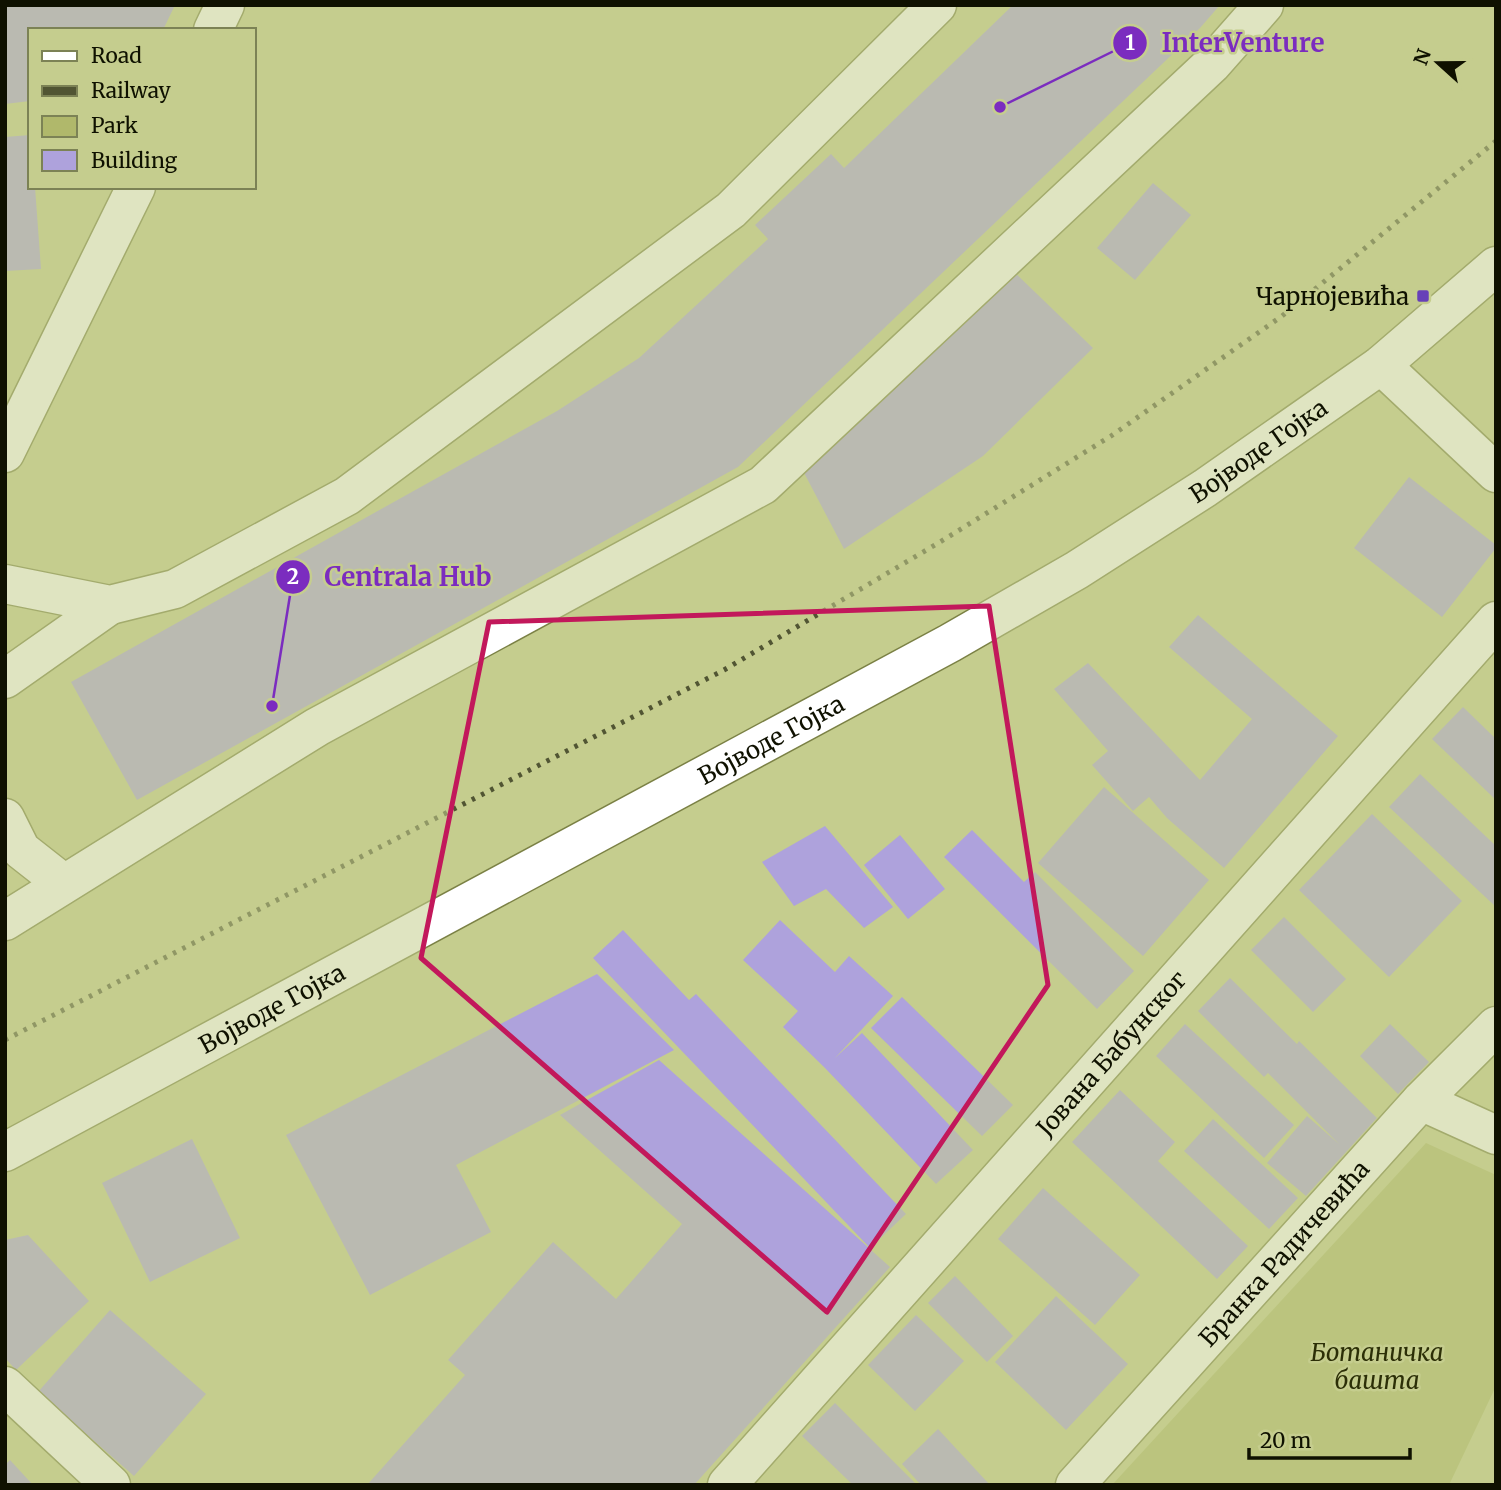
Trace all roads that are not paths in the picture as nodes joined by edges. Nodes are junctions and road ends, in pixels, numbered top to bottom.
1 (225, 5) edge
2 (937, 5) edge
3 (1264, 5) edge
4 (214, 28) edge
5 (135, 189) edge
6 (1496, 267) edge
7 (1381, 365) junction
8 (5, 453) edge
9 (1496, 473) edge
10 (5, 584) edge
11 (110, 605) junction
12 (1496, 621) edge
13 (5, 679) edge
14 (5, 818) edge
15 (63, 883) junction
16 (5, 921) edge
17 (1493, 1032) edge
18 (1422, 1101) junction
19 (1496, 1135) edge
20 (5, 1152) edge
21 (5, 1386) edge
22 (111, 1485) edge
23 (727, 1485) edge
24 (1075, 1485) edge

1 - 4 street
2 - 11 street
3 - 15 street
5 - 8 street
6 - 7 street, Војводе Гојка
7 - 9 street
7 - 20 street, Војводе Гојка
10 - 11 street
11 - 13 street
12 - 23 street, Јована Бабунског
14 - 15 street
15 - 16 street
17 - 18 street, Бранка Радичевића
18 - 19 street
18 - 24 street, Бранка Радичевића
21 - 22 street

